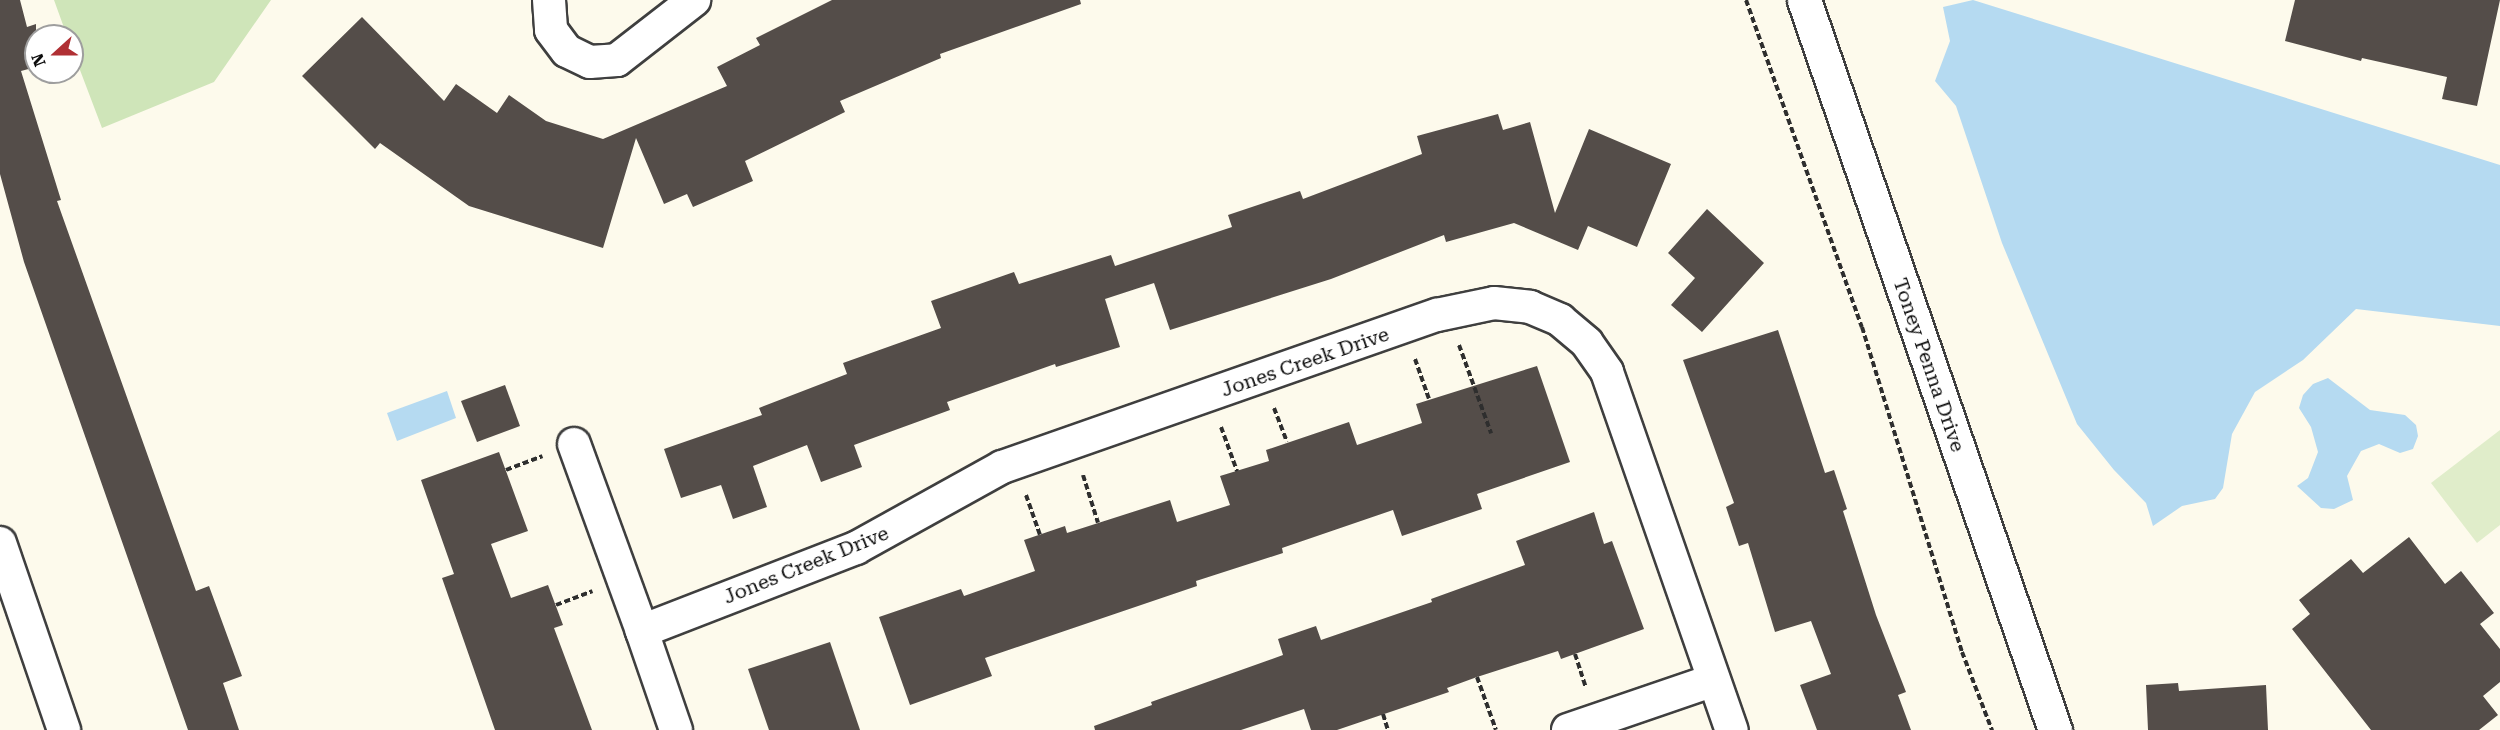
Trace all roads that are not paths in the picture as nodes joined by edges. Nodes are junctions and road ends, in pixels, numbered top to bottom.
1 (549, 0) edge
2 (694, 0) edge
3 (1804, 0) edge
4 (574, 444) dead end
5 (0, 543) edge
6 (642, 631) junction
7 (1714, 680) junction
8 (64, 730) edge
9 (676, 730) edge
10 (1568, 730) edge
11 (1732, 730) edge
12 (2055, 730) edge

1 - 2 street
3 - 12 street, Toney Penna Drive
4 - 6 street
5 - 8 street
6 - 7 street, Jones Creek Drive
6 - 9 street
7 - 10 street
7 - 11 street, Jones Creek Drive

